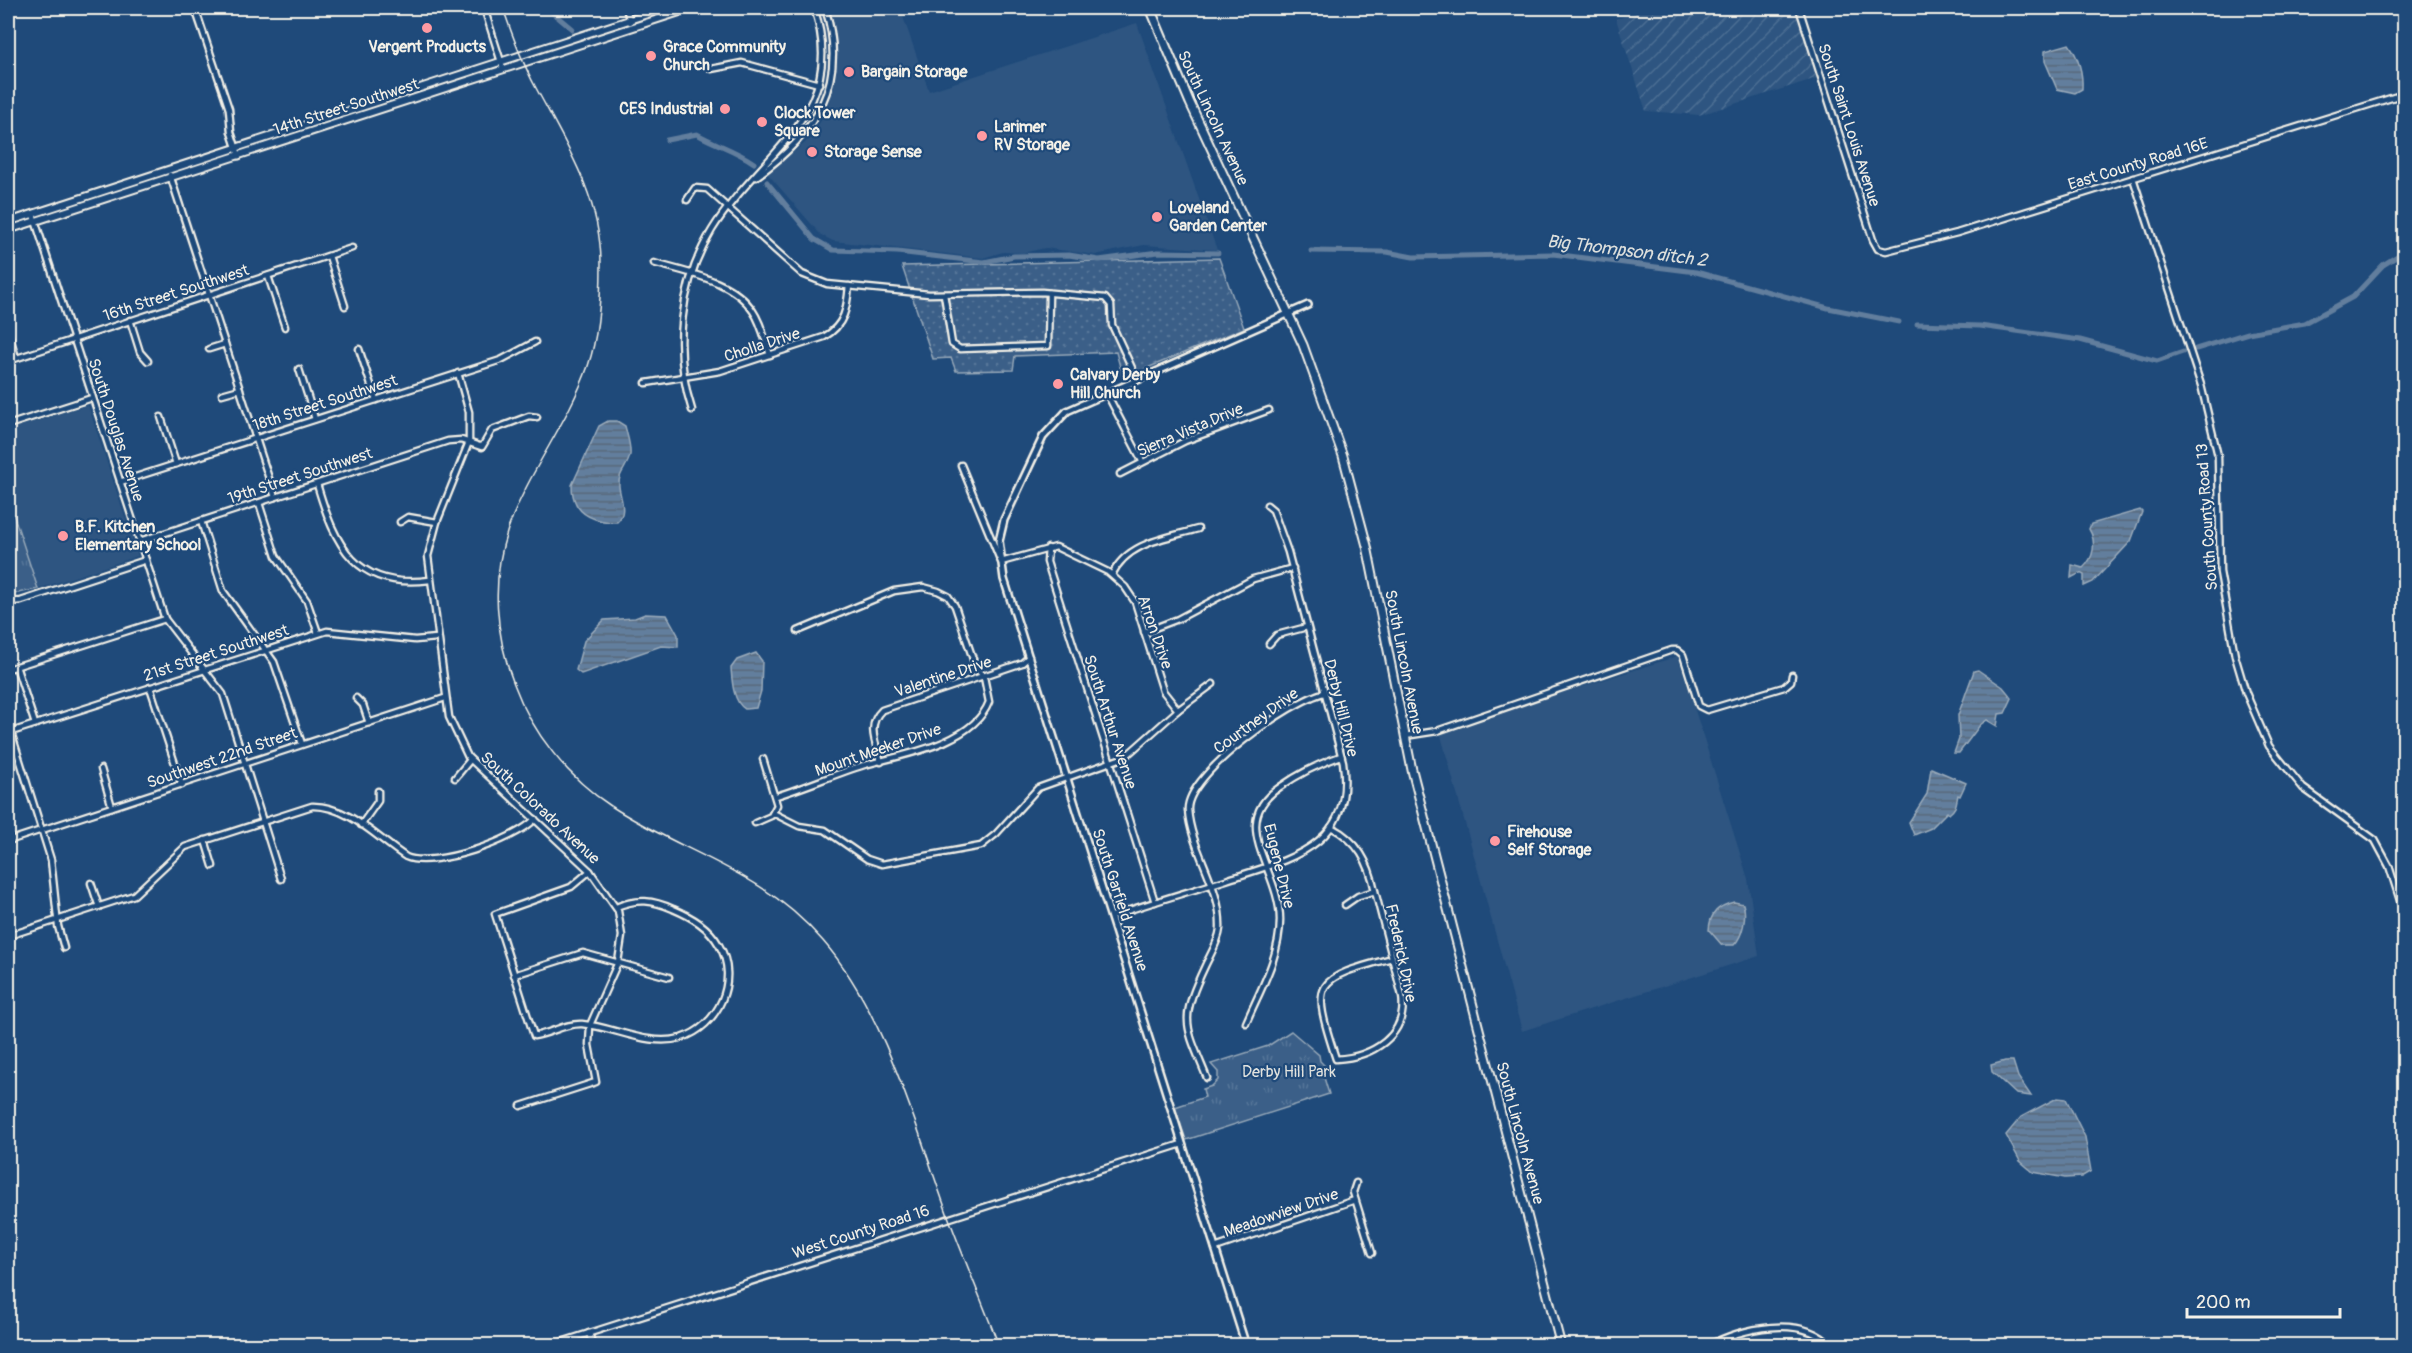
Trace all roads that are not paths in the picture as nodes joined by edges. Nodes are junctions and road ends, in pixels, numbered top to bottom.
1 (195, 8) edge
2 (484, 8) edge
3 (626, 8) edge
4 (666, 8) edge
5 (693, 8) edge
6 (814, 8) edge
7 (825, 8) edge
8 (1150, 8) edge
9 (1799, 8) edge
10 (629, 20) junction
11 (632, 28) junction
12 (501, 62) junction
13 (711, 69) dead end
14 (504, 70) junction
15 (819, 84) junction
16 (2404, 94) edge
17 (236, 148) junction
18 (239, 156) junction
19 (168, 171) junction
20 (171, 178) junction
21 (2133, 178) junction
22 (752, 181) junction
23 (687, 200) dead end
24 (728, 207) junction
25 (34, 218) junction
26 (8, 222) edge
27 (8, 230) edge
28 (352, 248) dead end
29 (1878, 249) joint
30 (328, 256) junction
31 (654, 263) dead end
32 (268, 276) junction
33 (692, 276) junction
34 (849, 286) junction
35 (1049, 293) junction
36 (944, 294) junction
37 (210, 295) junction
38 (1308, 305) dead end
39 (345, 306) dead end
40 (1289, 313) junction
41 (130, 320) junction
42 (285, 327) dead end
43 (8, 330) edge
44 (74, 339) junction
45 (535, 342) dead end
46 (225, 344) junction
47 (209, 349) dead end
48 (359, 350) dead end
49 (770, 355) junction
50 (16, 358) junction
51 (8, 361) edge
52 (148, 361) dead end
53 (299, 369) dead end
54 (458, 373) junction
55 (684, 377) junction
56 (1137, 380) junction
57 (646, 383) dead end
58 (240, 389) junction
59 (1106, 392) junction
60 (222, 394) dead end
61 (92, 398) junction
62 (375, 400) junction
63 (692, 410) dead end
64 (1269, 410) dead end
65 (162, 417) dead end
66 (537, 417) dead end
67 (315, 419) junction
68 (8, 425) edge
69 (256, 438) junction
70 (469, 442) junction
71 (1142, 461) junction
72 (176, 464) junction
73 (961, 465) dead end
74 (1120, 474) dead end
75 (120, 482) junction
76 (317, 484) junction
77 (275, 497) junction
78 (258, 503) junction
79 (1267, 505) dead end
80 (201, 521) junction
81 (400, 522) dead end
82 (437, 522) junction
83 (1198, 529) dead end
84 (140, 541) junction
85 (1048, 548) junction
86 (146, 560) junction
87 (1001, 562) junction
88 (1293, 568) junction
89 (1112, 575) junction
90 (430, 580) junction
91 (8, 602) edge
92 (165, 619) junction
93 (1307, 627) junction
94 (798, 631) dead end
95 (1144, 632) junction
96 (318, 633) junction
97 (437, 638) junction
98 (1269, 644) dead end
99 (267, 649) junction
100 (1029, 657) junction
101 (16, 666) junction
102 (8, 669) edge
103 (204, 669) junction
104 (1792, 675) dead end
105 (984, 676) junction
106 (1213, 684) dead end
107 (150, 687) junction
108 (1324, 693) junction
109 (356, 698) dead end
110 (445, 698) junction
111 (1178, 710) junction
112 (369, 723) junction
113 (35, 724) junction
114 (9, 733) edge
115 (1405, 736) junction
116 (302, 744) junction
117 (1341, 756) junction
118 (763, 759) dead end
119 (470, 760) junction
120 (881, 762) junction
121 (1109, 762) junction
122 (243, 763) junction
123 (101, 769) dead end
124 (1066, 776) junction
125 (455, 778) dead end
126 (182, 785) junction
127 (378, 791) dead end
128 (776, 796) junction
129 (112, 807) junction
130 (773, 813) junction
131 (535, 819) junction
132 (264, 822) junction
133 (755, 823) dead end
134 (361, 825) junction
135 (1331, 827) junction
136 (42, 829) junction
137 (205, 840) junction
138 (8, 841) edge
139 (213, 866) dead end
140 (1267, 866) junction
141 (590, 871) junction
142 (281, 879) dead end
143 (92, 883) dead end
144 (1211, 885) junction
145 (1375, 891) junction
146 (1155, 902) junction
147 (1345, 905) dead end
148 (99, 907) junction
149 (616, 907) junction
150 (2404, 913) edge
151 (1112, 916) junction
152 (58, 919) junction
153 (8, 936) edge
154 (64, 948) dead end
155 (1392, 958) junction
156 (618, 962) junction
157 (514, 975) junction
158 (669, 977) dead end
159 (1246, 1023) dead end
160 (590, 1025) junction
161 (1207, 1078) dead end
162 (521, 1106) dead end
163 (1182, 1144) junction
164 (1356, 1183) dead end
165 (1355, 1200) junction
166 (1215, 1248) junction
167 (1372, 1253) dead end
168 (589, 1333) junction
169 (1829, 1343) edge
170 (1708, 1345) edge
171 (549, 1346) edge
172 (593, 1346) edge
173 (1246, 1346) edge
174 (1561, 1346) edge

1 - 17 street
2 - 12 street
3 - 10 street
4 - 10 main road, 14th Street Southwest
5 - 11 main road, 14th Street Southwest
6 - 15 street
7 - 22 street
8 - 40 highway, South Lincoln Avenue
9 - 29 street, South Saint Louis Avenue
10 - 11 street
10 - 12 main road, 14th Street Southwest
11 - 14 main road, 14th Street Southwest
12 - 14 street
12 - 17 main road, 14th Street Southwest
13 - 15 street
14 - 18 main road, 14th Street Southwest
15 - 22 street
16 - 21 street, East County Road 16E
17 - 18 street
17 - 19 main road, 14th Street Southwest
18 - 20 main road, 14th Street Southwest
19 - 20 street
19 - 25 main road, 14th Street Southwest
20 - 25 main road, 14th Street Southwest
20 - 37 street
21 - 29 street, East County Road 16E
21 - 150 street, South County Road 13
22 - 24 street
23 - 24 street
24 - 33 street
24 - 34 street
25 - 26 main road, 14th Street Southwest
25 - 27 main road, 14th Street Southwest
25 - 44 street, South Douglas Avenue
28 - 30 street, 16th Street Southwest
30 - 32 street, 16th Street Southwest
30 - 39 street
31 - 33 street
32 - 37 street, 16th Street Southwest
32 - 42 street
33 - 49 street
33 - 55 street
34 - 36 street
34 - 49 street, Cholla Drive
35 - 36 street
35 - 36 street
35 - 56 street
37 - 41 street, 16th Street Southwest
37 - 46 street
38 - 40 street
40 - 56 street
40 - 115 highway, South Lincoln Avenue
41 - 44 street, 16th Street Southwest
41 - 52 street
43 - 50 street
44 - 50 street, 16th Street Southwest
44 - 61 street, South Douglas Avenue
45 - 54 street, 18th Street Southwest
46 - 47 street
46 - 58 street
48 - 62 street
49 - 55 street, Cholla Drive
50 - 51 street, 16th Street Southwest
53 - 67 street
54 - 62 street, 18th Street Southwest
54 - 70 street, South Colorado Avenue
55 - 57 street, Cholla Drive
55 - 63 street
56 - 59 street
58 - 60 street
58 - 69 street
59 - 71 street
59 - 87 street
61 - 68 street
61 - 75 street, South Douglas Avenue
62 - 67 street, 18th Street Southwest
64 - 71 street, Sierra Vista Drive
65 - 72 street
66 - 70 street, 19th Street Southwest
67 - 69 street, 18th Street Southwest
69 - 72 street, 18th Street Southwest
69 - 77 street
70 - 76 street, 19th Street Southwest
70 - 82 street, South Colorado Avenue
71 - 74 street, Sierra Vista Drive
72 - 75 street, 18th Street Southwest
73 - 87 street, South Garfield Avenue
75 - 84 street, South Douglas Avenue
76 - 77 street, 19th Street Southwest
76 - 90 street
77 - 78 street, 19th Street Southwest
78 - 80 street, 19th Street Southwest
78 - 96 street
79 - 88 street, Derby Hill Drive
80 - 84 street, 19th Street Southwest
80 - 99 street
81 - 82 street
82 - 90 street, South Colorado Avenue
83 - 89 street
84 - 86 street, South Douglas Avenue
85 - 87 street
85 - 89 street, Arron Drive
85 - 121 street, South Arthur Avenue
86 - 91 street
86 - 92 street, South Douglas Avenue
87 - 100 street, South Garfield Avenue
88 - 93 street, Derby Hill Drive
88 - 95 street
89 - 95 street, Arron Drive
90 - 97 street, South Colorado Avenue
92 - 101 street
92 - 103 street, South Douglas Avenue
93 - 98 street
93 - 108 street, Derby Hill Drive
94 - 105 street, Mount Meeker Drive
95 - 111 street, Arron Drive
96 - 97 street, 21st Street Southwest
96 - 99 street, 21st Street Southwest
97 - 110 street, South Colorado Avenue
99 - 103 street, 21st Street Southwest
99 - 116 street
100 - 105 street, Valentine Drive
100 - 124 street, South Garfield Avenue
101 - 102 street
101 - 113 street
103 - 107 street, 21st Street Southwest
103 - 122 street, South Douglas Avenue
104 - 115 street
105 - 120 street, Mount Meeker Drive
105 - 120 street, Valentine Drive
106 - 111 street
107 - 113 street, 21st Street Southwest
107 - 126 street
108 - 117 street, Derby Hill Drive
108 - 144 street, Courtney Drive
109 - 112 street
110 - 112 street, Southwest 22nd Street
110 - 119 street, South Colorado Avenue
111 - 121 street
112 - 116 street, Southwest 22nd Street
113 - 114 street, 21st Street Southwest
114 - 136 street
115 - 174 highway, South Lincoln Avenue
116 - 122 street, Southwest 22nd Street
117 - 135 street, Derby Hill Drive
117 - 140 street, Eugene Drive
118 - 128 street
119 - 125 street
119 - 131 street, South Colorado Avenue
120 - 128 street, Mount Meeker Drive
121 - 124 street
121 - 146 street, South Arthur Avenue
122 - 126 street, Southwest 22nd Street
122 - 132 street, South Douglas Avenue
123 - 129 street
124 - 130 street
124 - 151 street, South Garfield Avenue
126 - 129 street, Southwest 22nd Street
127 - 134 street
128 - 130 street
129 - 136 street, Southwest 22nd Street
130 - 133 street
131 - 134 street
131 - 141 street, South Colorado Avenue
132 - 134 street
132 - 137 street
132 - 142 street, South Douglas Avenue
135 - 140 street, Derby Hill Drive
135 - 145 street, Frederick Drive
136 - 138 street, Southwest 22nd Street
136 - 152 street
137 - 139 street
137 - 148 street
140 - 144 street, Derby Hill Drive
140 - 159 street, Eugene Drive
141 - 149 street, South Colorado Avenue
141 - 157 street
143 - 148 street
144 - 146 street, Derby Hill Drive
144 - 161 street, Courtney Drive
145 - 147 street
145 - 155 street, Frederick Drive
146 - 151 street, Derby Hill Drive
148 - 152 street
149 - 156 street, South Colorado Avenue
149 - 160 street
151 - 163 street, South Garfield Avenue
152 - 153 street
152 - 154 street
155 - 155 street, Frederick Drive
156 - 157 street
156 - 158 street
156 - 160 street, South Colorado Avenue
157 - 160 street
160 - 162 street, South Colorado Avenue
163 - 166 street, South Garfield Avenue
163 - 168 street, West County Road 16
164 - 165 street, Meadowview Drive
165 - 166 street, Meadowview Drive
165 - 167 street, Meadowview Drive
166 - 173 street, South Garfield Avenue
168 - 171 street, West County Road 16
168 - 172 street
169 - 170 street

